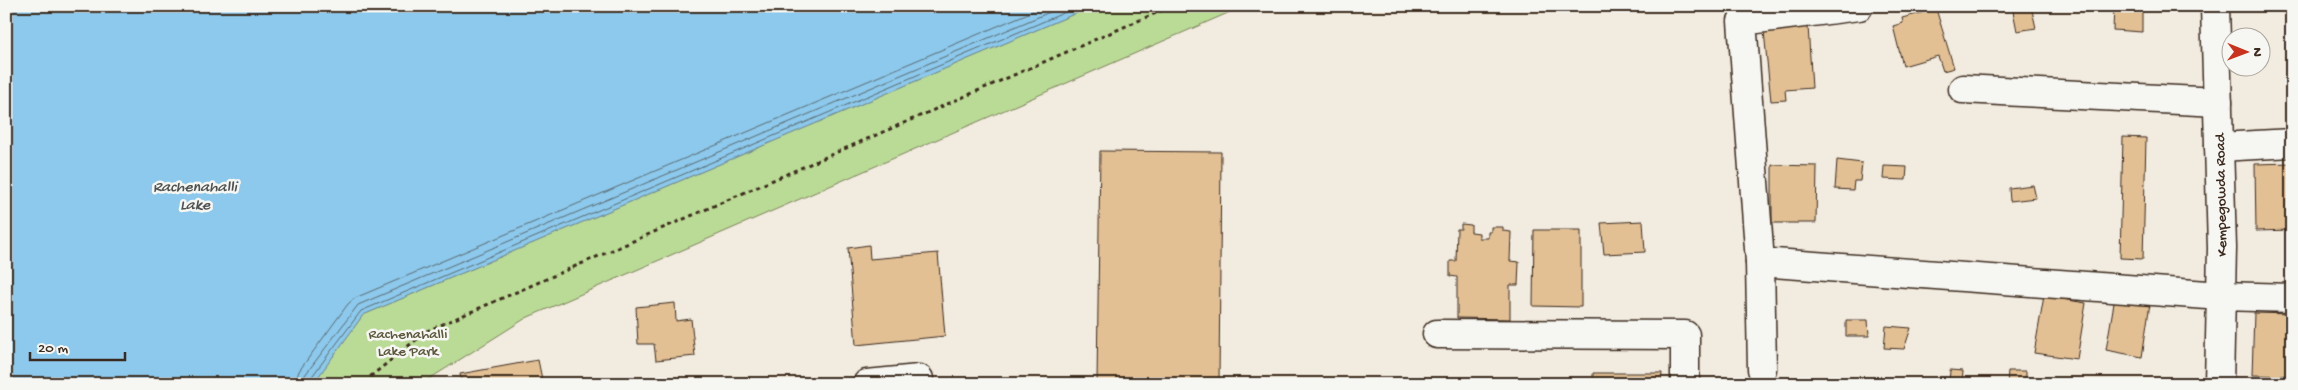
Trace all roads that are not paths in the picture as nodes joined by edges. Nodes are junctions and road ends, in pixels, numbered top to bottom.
1 (1859, 6) edge
2 (2215, 6) edge
3 (1963, 89) dead end
4 (2218, 102) junction
5 (2292, 143) edge
6 (2219, 147) junction
7 (1760, 262) junction
8 (2221, 296) junction
9 (2292, 298) edge
10 (1437, 334) dead end
11 (1762, 368) dead end
12 (919, 379) dead end
13 (867, 384) edge
14 (1684, 384) edge
15 (2219, 384) edge

1 - 7 street
2 - 4 street, Kempegowda Road
3 - 4 street
4 - 6 street, Kempegowda Road
5 - 6 street
6 - 8 street, Kempegowda Road
7 - 8 street
7 - 11 street
8 - 9 street
8 - 15 street, Kempegowda Road
10 - 14 street
12 - 13 street

